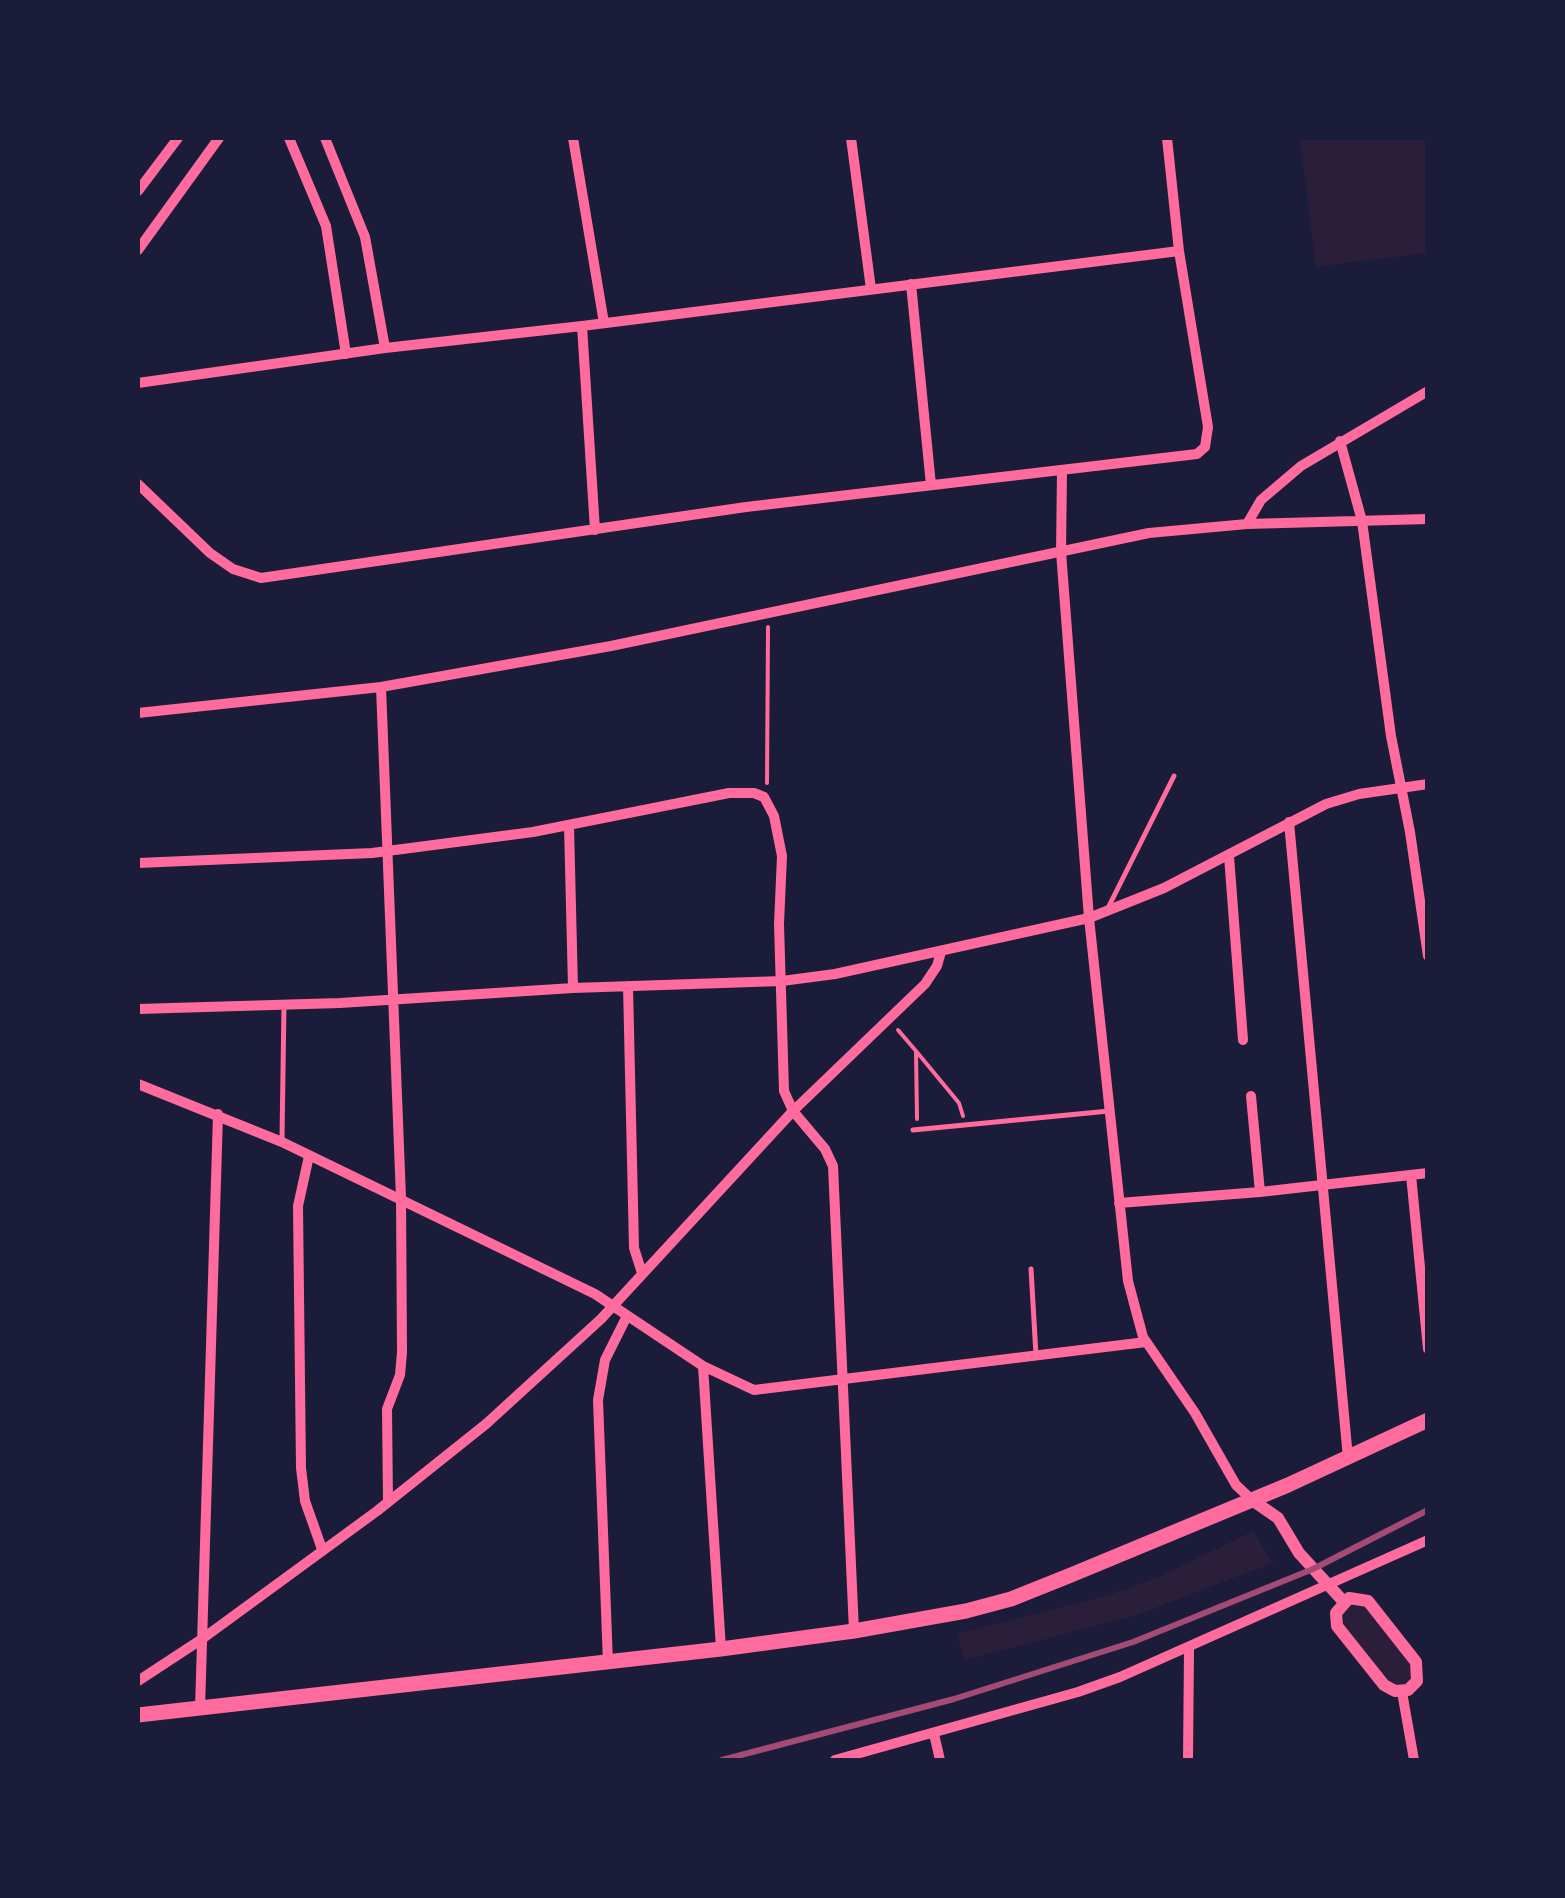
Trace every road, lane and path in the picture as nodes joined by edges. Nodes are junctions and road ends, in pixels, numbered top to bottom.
1 (178, 138) edge
2 (219, 138) edge
3 (289, 138) edge
4 (325, 138) edge
5 (573, 138) edge
6 (851, 138) edge
7 (1166, 138) edge
8 (138, 191) edge
9 (138, 250) edge
10 (1179, 251) junction
11 (911, 284) junction
12 (871, 289) junction
13 (604, 323) junction
14 (582, 326) junction
15 (386, 348) junction
16 (346, 354) junction
17 (138, 383) edge
18 (1428, 391) edge
19 (1340, 442) junction
20 (1062, 471) junction
21 (138, 484) edge
22 (931, 485) junction
23 (1428, 519) edge
24 (1362, 521) junction
25 (1247, 524) junction
26 (595, 530) junction
27 (1061, 552) junction
28 (768, 612) junction
29 (380, 687) junction
30 (138, 713) edge
31 (1174, 776) dead end
32 (1428, 784) edge
33 (1400, 788) junction
34 (764, 797) junction
35 (1289, 822) junction
36 (569, 826) junction
37 (385, 852) junction
38 (1228, 856) junction
39 (138, 864) edge
40 (1105, 913) junction
41 (1089, 918) junction
42 (941, 952) junction
43 (1428, 956) edge
44 (782, 981) junction
45 (628, 986) junction
46 (573, 988) junction
47 (392, 1000) junction
48 (284, 1005) junction
49 (138, 1010) edge
50 (889, 1018) junction
51 (1243, 1040) dead end
52 (916, 1051) junction
53 (138, 1084) edge
54 (1252, 1096) dead end
55 (793, 1111) junction
56 (1110, 1111) junction
57 (218, 1114) junction
58 (966, 1124) junction
59 (916, 1129) joint
60 (282, 1142) junction
61 (309, 1156) junction
62 (1428, 1173) edge
63 (1411, 1175) junction
64 (1323, 1186) junction
65 (1260, 1192) junction
66 (400, 1198) junction
67 (1119, 1203) junction
68 (1428, 1216) edge
69 (1414, 1217) junction
70 (1031, 1269) dead end
71 (642, 1273) junction
72 (613, 1306) junction
73 (627, 1316) junction
74 (1146, 1342) junction
75 (1428, 1349) edge
76 (1036, 1355) junction
77 (704, 1366) junction
78 (843, 1381) junction
79 (1428, 1420) edge
80 (1348, 1458) junction
81 (1252, 1500) junction
82 (388, 1502) junction
83 (1428, 1540) edge
84 (322, 1548) junction
85 (1328, 1586) junction
86 (1343, 1602) junction
87 (854, 1631) junction
88 (202, 1639) junction
89 (721, 1649) junction
90 (1188, 1649) junction
91 (608, 1662) junction
92 (1423, 1674) edge
93 (138, 1680) edge
94 (1402, 1692) junction
95 (200, 1708) junction
96 (138, 1715) edge
97 (934, 1734) junction
98 (835, 1760) edge
99 (940, 1760) edge
100 (1188, 1760) edge
101 (1414, 1760) edge

1 - 8 street
2 - 9 street
3 - 16 street
4 - 15 street
5 - 13 street
6 - 12 street
7 - 10 street
10 - 11 street
10 - 20 street
11 - 12 street
11 - 22 street
12 - 13 street
13 - 14 street
14 - 15 street
14 - 26 street
15 - 16 street
16 - 17 street
18 - 19 street
19 - 24 street
19 - 25 street
20 - 22 street
20 - 27 street
21 - 26 street
22 - 26 street
23 - 24 street
24 - 25 street
24 - 33 street
25 - 27 street
27 - 28 street
27 - 41 street
28 - 29 street
28 - 34 path
29 - 30 street
29 - 37 street
31 - 40 lane
32 - 33 street
33 - 35 street
33 - 43 street
34 - 36 street
34 - 44 street
35 - 38 street
35 - 64 street
36 - 37 street
36 - 46 street
37 - 39 street
37 - 47 street
38 - 40 street
38 - 51 street
40 - 41 street
41 - 42 street
41 - 56 street
42 - 44 street
42 - 50 street
44 - 45 street
44 - 55 street
45 - 46 street
45 - 71 street
46 - 47 street
47 - 48 street
47 - 66 street
48 - 49 street
48 - 60 lane
50 - 52 path
50 - 55 street
52 - 58 path
52 - 59 path
53 - 57 street
54 - 65 street
55 - 71 street
55 - 78 street
56 - 58 lane
56 - 67 street
57 - 60 street
57 - 88 street
58 - 59 lane
60 - 61 street
61 - 66 street
61 - 84 street
62 - 63 street
63 - 64 street
63 - 69 street
64 - 65 street
64 - 80 street
65 - 67 street
66 - 72 street
66 - 82 street
67 - 74 street
68 - 69 street
69 - 75 street
70 - 76 lane
71 - 72 street
72 - 73 street
72 - 82 street
73 - 77 street
73 - 91 street
74 - 76 street
74 - 81 street
76 - 78 street
77 - 78 street
77 - 89 street
78 - 87 street
79 - 80 main road
80 - 81 main road
81 - 85 street
81 - 87 main road
82 - 84 street
83 - 85 street
84 - 88 street
85 - 86 street
85 - 90 street
86 - 92 street
86 - 94 street
87 - 89 main road
88 - 93 street
88 - 95 street
89 - 91 main road
90 - 97 street
90 - 100 street
91 - 95 main road
92 - 94 street
94 - 101 street
95 - 96 main road
97 - 98 street
97 - 99 street

